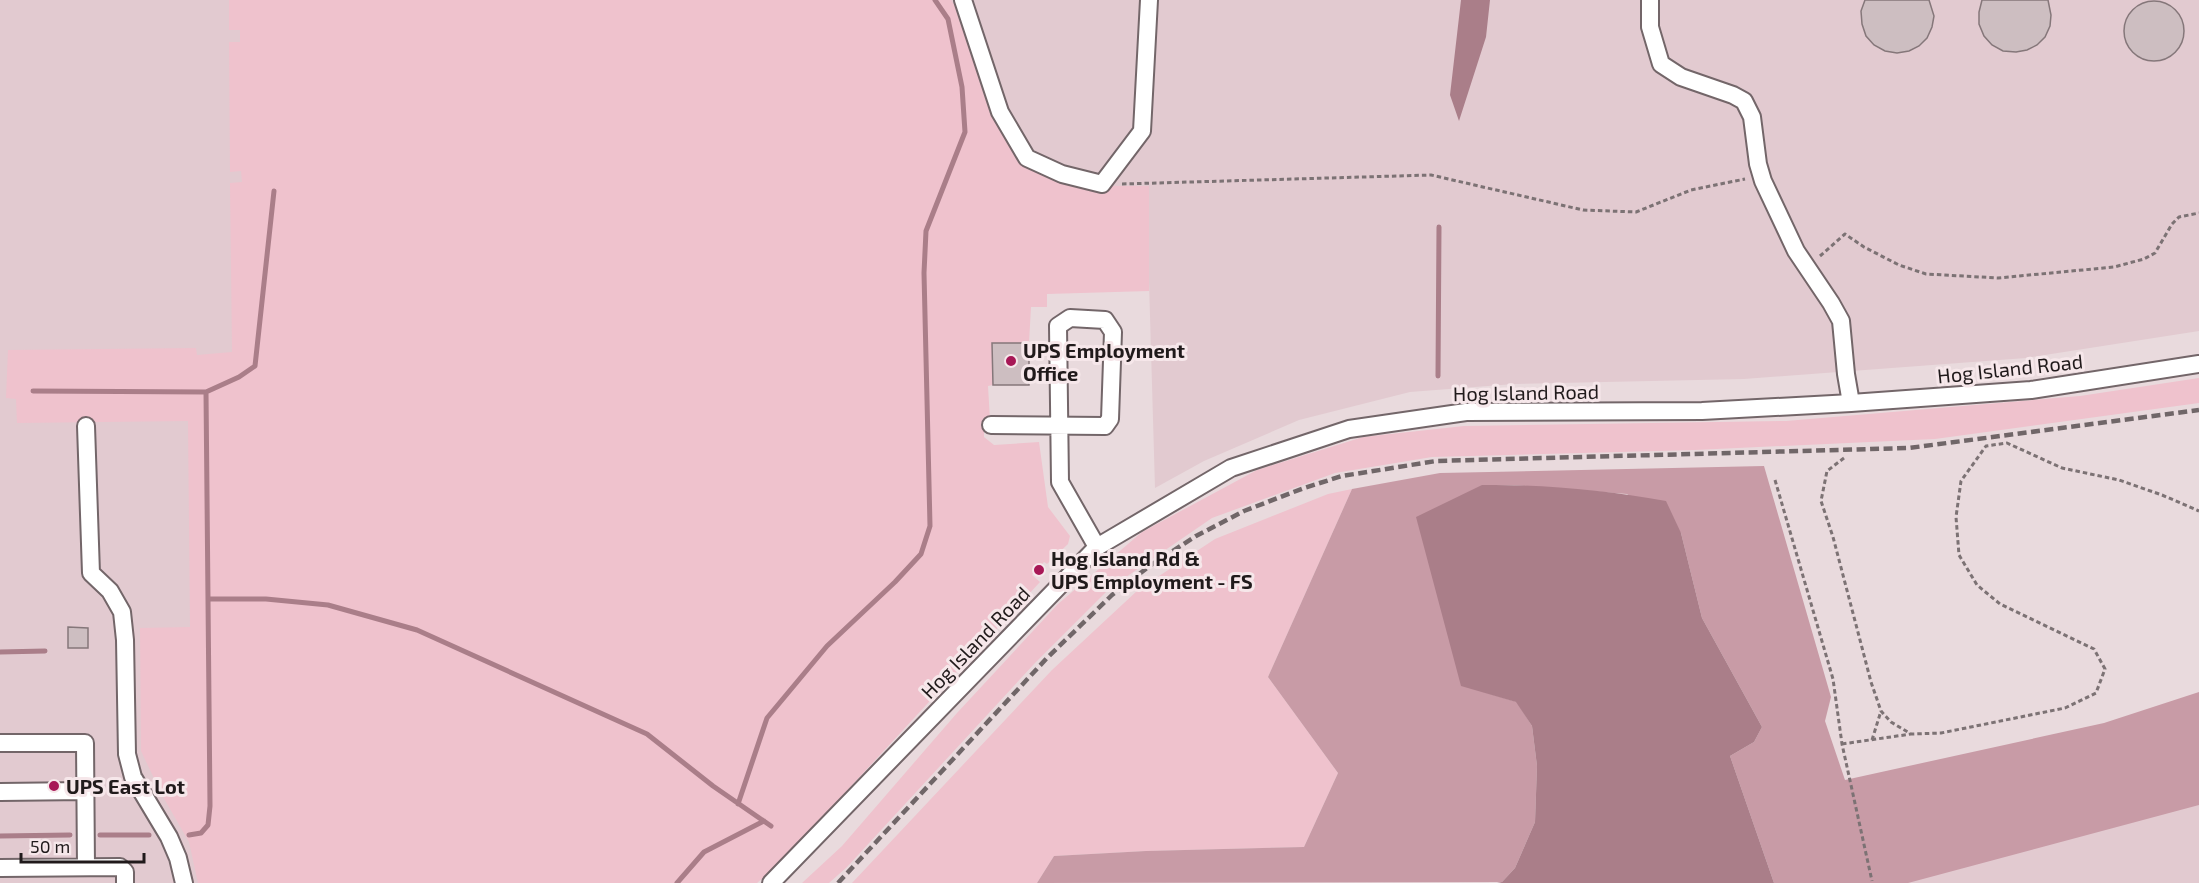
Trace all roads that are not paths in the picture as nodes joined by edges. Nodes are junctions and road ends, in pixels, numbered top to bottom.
1 (963, 0) edge
2 (1149, 0) edge
3 (1650, 0) edge
4 (2199, 364) edge
5 (1851, 403) junction
6 (991, 425) dead end
7 (86, 426) dead end
8 (1059, 426) junction
9 (1097, 547) junction
10 (0, 743) edge
11 (0, 792) edge
12 (86, 792) junction
13 (86, 867) junction
14 (0, 868) edge
15 (125, 883) edge
16 (184, 883) edge
17 (771, 883) edge

1 - 2 street
3 - 5 street
4 - 5 street, Hog Island Road
5 - 9 street, Hog Island Road
6 - 8 street
7 - 16 street
8 - 8 street
8 - 9 street
9 - 17 street, Hog Island Road
10 - 12 street
11 - 12 street
12 - 13 street
13 - 14 street
13 - 15 street

